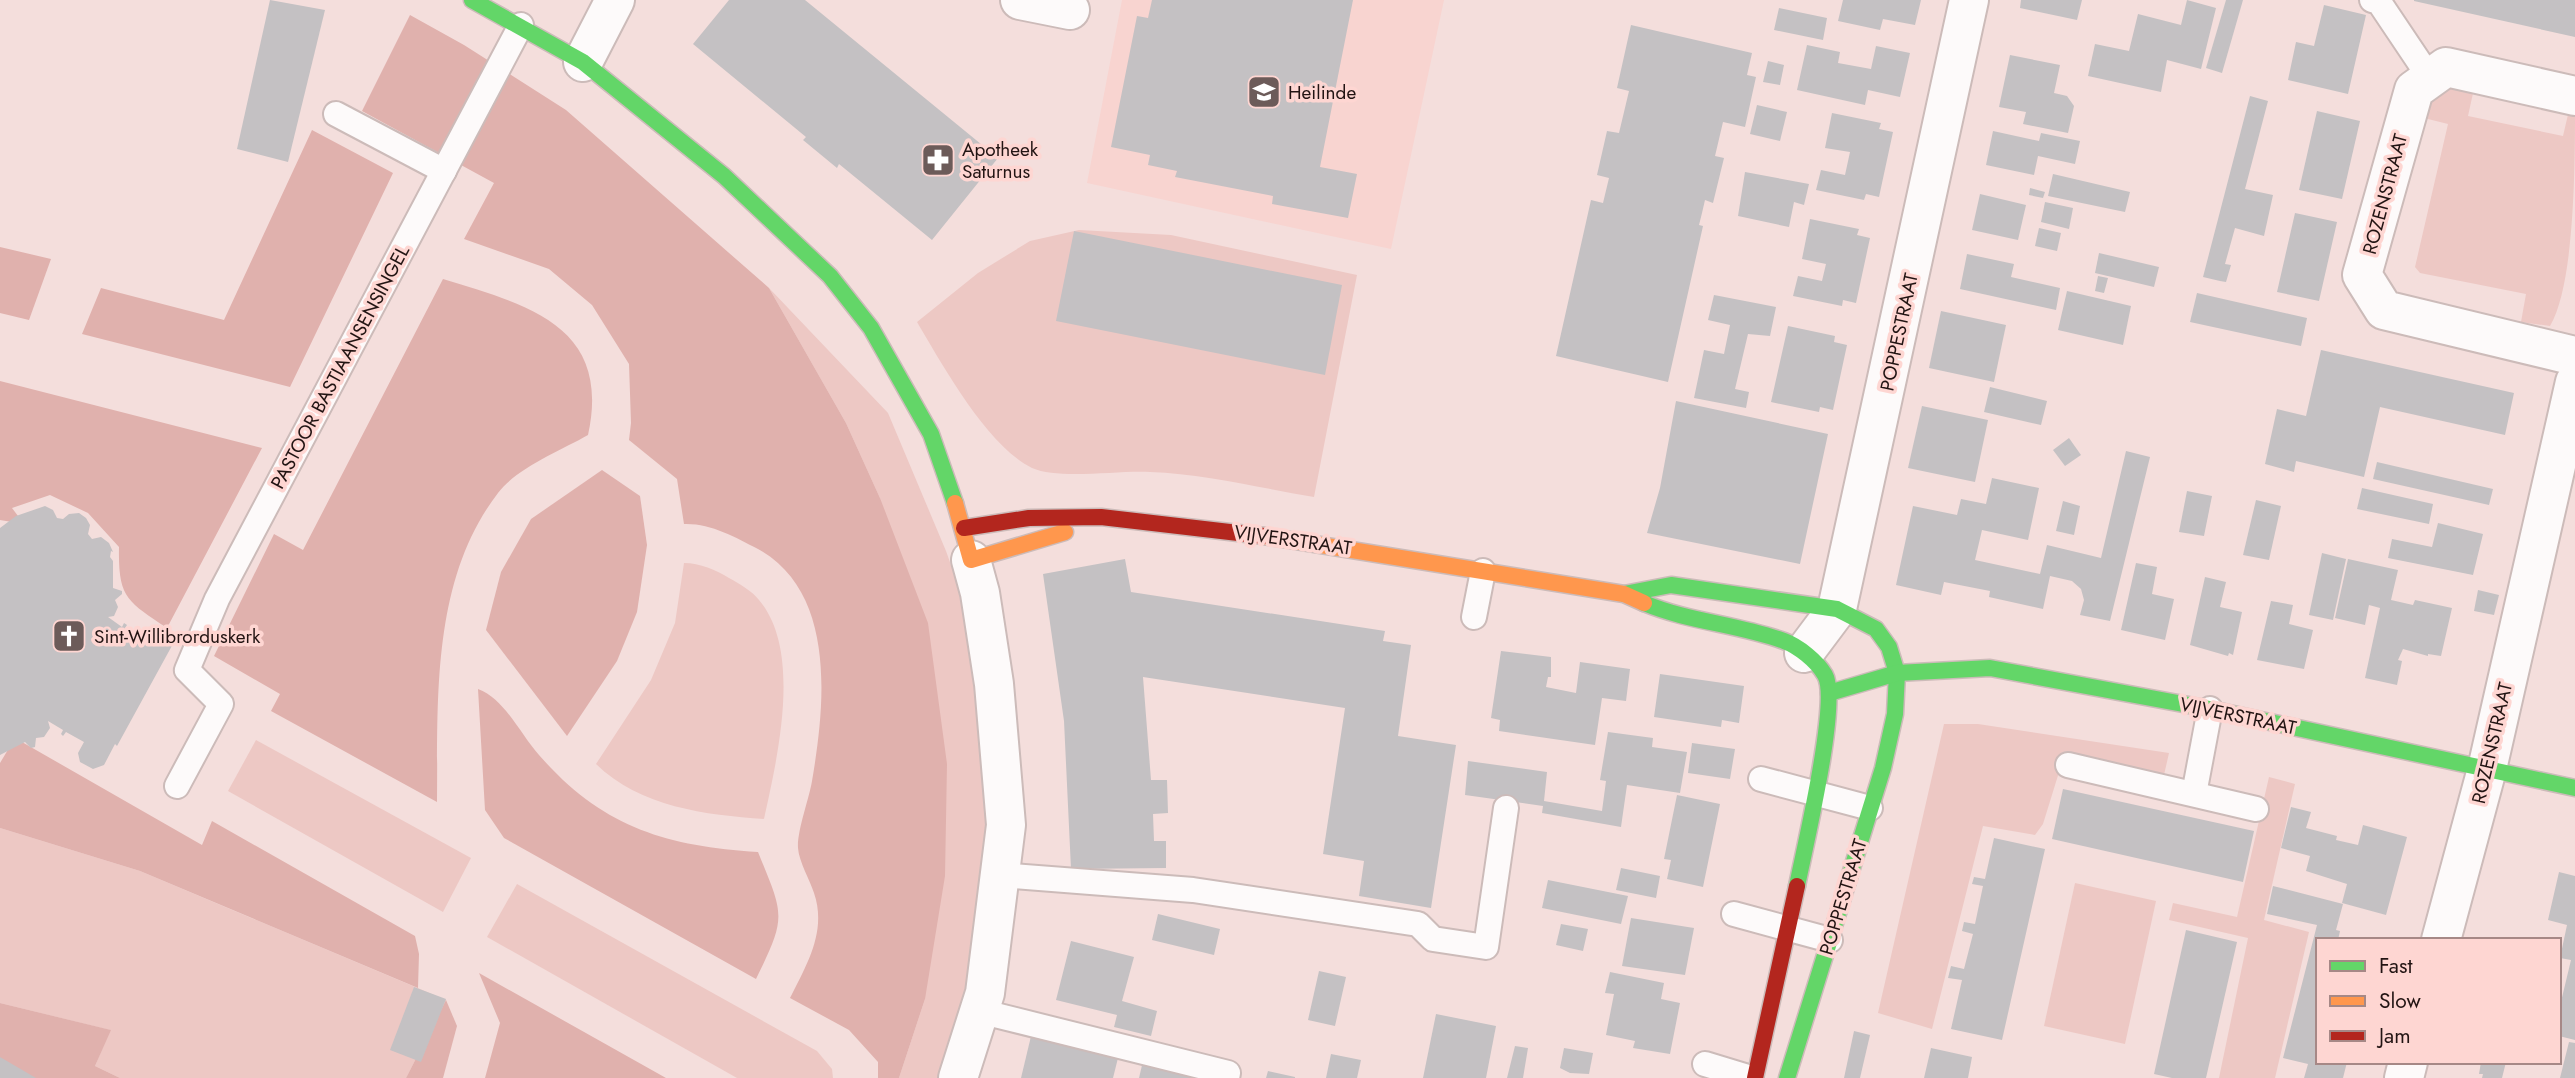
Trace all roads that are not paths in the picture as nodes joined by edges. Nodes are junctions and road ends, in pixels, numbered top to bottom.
1 (472, 0) edge
2 (615, 0) edge
3 (1020, 0) edge
4 (1969, 0) edge
5 (2372, 0) edge
6 (1070, 9) dead end
7 (521, 25) junction
8 (583, 62) junction
9 (2430, 78) junction
10 (2575, 96) edge
11 (336, 114) dead end
12 (444, 171) junction
13 (2575, 356) edge
14 (2575, 382) edge
15 (1101, 517) junction
16 (967, 544) junction
17 (1483, 571) junction
18 (1624, 594) junction
19 (1837, 609) junction
20 (1474, 617) dead end
21 (1804, 653) junction
22 (1897, 673) junction
23 (1829, 693) junction
24 (2210, 709) junction
25 (2068, 765) dead end
26 (2487, 769) junction
27 (1761, 779) dead end
28 (177, 786) dead end
29 (2575, 789) edge
30 (1815, 793) junction
31 (2194, 794) junction
32 (1506, 808) dead end
33 (1870, 808) junction
34 (2256, 809) dead end
35 (1000, 875) junction
36 (1734, 914) dead end
37 (1788, 928) junction
38 (2442, 938) edge
39 (1830, 940) junction
40 (979, 1011) junction
41 (1705, 1064) dead end
42 (958, 1078) edge
43 (1227, 1078) edge
44 (1753, 1078) edge
45 (1787, 1078) edge

1 - 7 street
2 - 8 street
3 - 6 street
4 - 19 street, POPPESTRAAT
5 - 9 lane
7 - 8 street
7 - 12 lane, PASTOOR BASTIAANSENSINGEL
8 - 16 street
9 - 10 street
9 - 13 street, ROZENSTRAAT
11 - 12 lane
12 - 28 lane, PASTOOR BASTIAANSENSINGEL
14 - 26 street, ROZENSTRAAT
15 - 16 street, VIJVERSTRAAT
15 - 16 street, VIJVERSTRAAT
15 - 17 street, VIJVERSTRAAT
16 - 35 street
17 - 18 street, VIJVERSTRAAT
17 - 20 lane
18 - 19 street, VIJVERSTRAAT
18 - 21 street, VIJVERSTRAAT
19 - 21 street, POPPESTRAAT
19 - 22 street, VIJVERSTRAAT
21 - 23 street, VIJVERSTRAAT
22 - 23 street, VIJVERSTRAAT
22 - 24 street, VIJVERSTRAAT
22 - 33 street, POPPESTRAAT
23 - 30 street
24 - 26 street, VIJVERSTRAAT
24 - 31 lane
25 - 31 lane
26 - 29 street, VIJVERSTRAAT
26 - 38 street, ROZENSTRAAT
27 - 30 lane
30 - 33 lane
30 - 37 street
31 - 34 lane
32 - 35 lane
33 - 39 street, POPPESTRAAT
35 - 40 street
36 - 37 lane
37 - 39 lane
37 - 44 street
39 - 45 street, POPPESTRAAT
40 - 42 street
40 - 43 lane
41 - 44 lane

